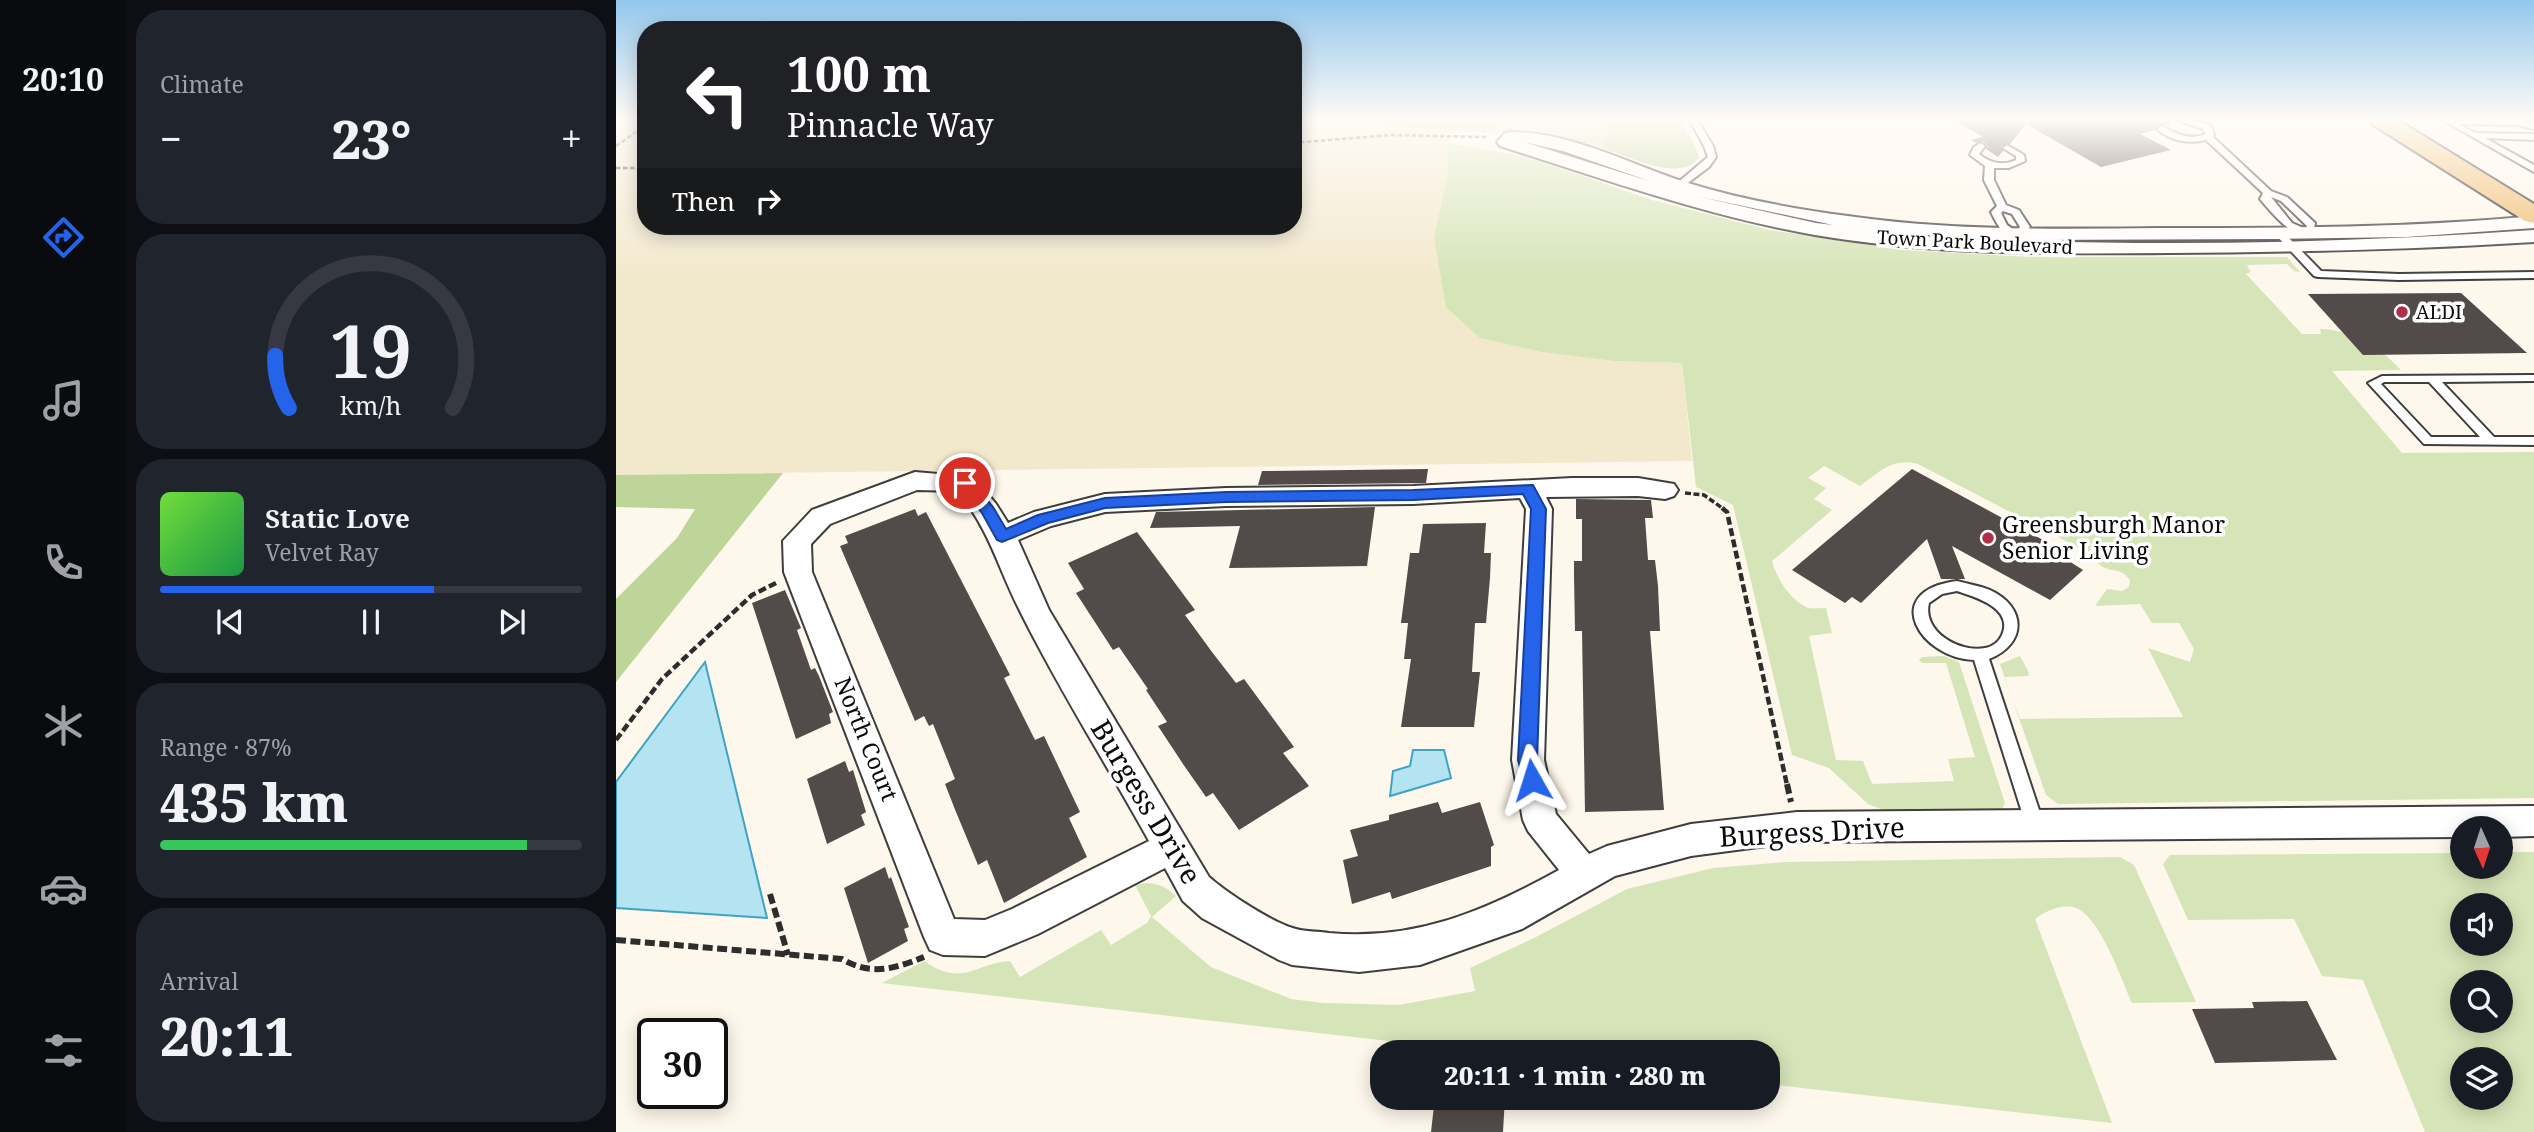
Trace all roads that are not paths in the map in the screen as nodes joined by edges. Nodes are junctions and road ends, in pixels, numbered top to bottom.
1 (1611, 172) edge
2 (1697, 172) edge
3 (1990, 172) edge
4 (2245, 172) edge
5 (2465, 172) edge
6 (1674, 190) junction
7 (2002, 207) junction
8 (2534, 215) edge
9 (2534, 222) edge
10 (2534, 236) edge
11 (2285, 239) junction
12 (2316, 239) junction
13 (2021, 241) junction
14 (2534, 275) edge
15 (2432, 378) junction
16 (2534, 378) edge
17 (2491, 441) junction
18 (2534, 441) edge
19 (1528, 488) junction
20 (1665, 490) road end
21 (1002, 536) junction
22 (1980, 654) junction
23 (2534, 821) edge
24 (2035, 825) junction
25 (1171, 847) junction
26 (1584, 875) junction

1 - 6 street, Town Park Boulevard
2 - 6 lane
3 - 7 lane
4 - 12 lane
5 - 8 main road
6 - 13 street, Town Park Boulevard
7 - 13 lane
7 - 13 lane
9 - 12 street, Town Park Boulevard
10 - 12 street, Town Park Boulevard
11 - 12 street, Town Park Boulevard
11 - 13 street, Town Park Boulevard
11 - 14 lane
15 - 16 lane
15 - 17 lane
15 - 17 lane
17 - 18 lane
19 - 20 street
19 - 21 street
19 - 26 street
21 - 25 street, Burgess Drive
21 - 25 street, North Court
22 - 22 lane
22 - 24 lane
23 - 24 street, Burgess Drive
24 - 26 street, Burgess Drive
25 - 26 street, Burgess Drive

